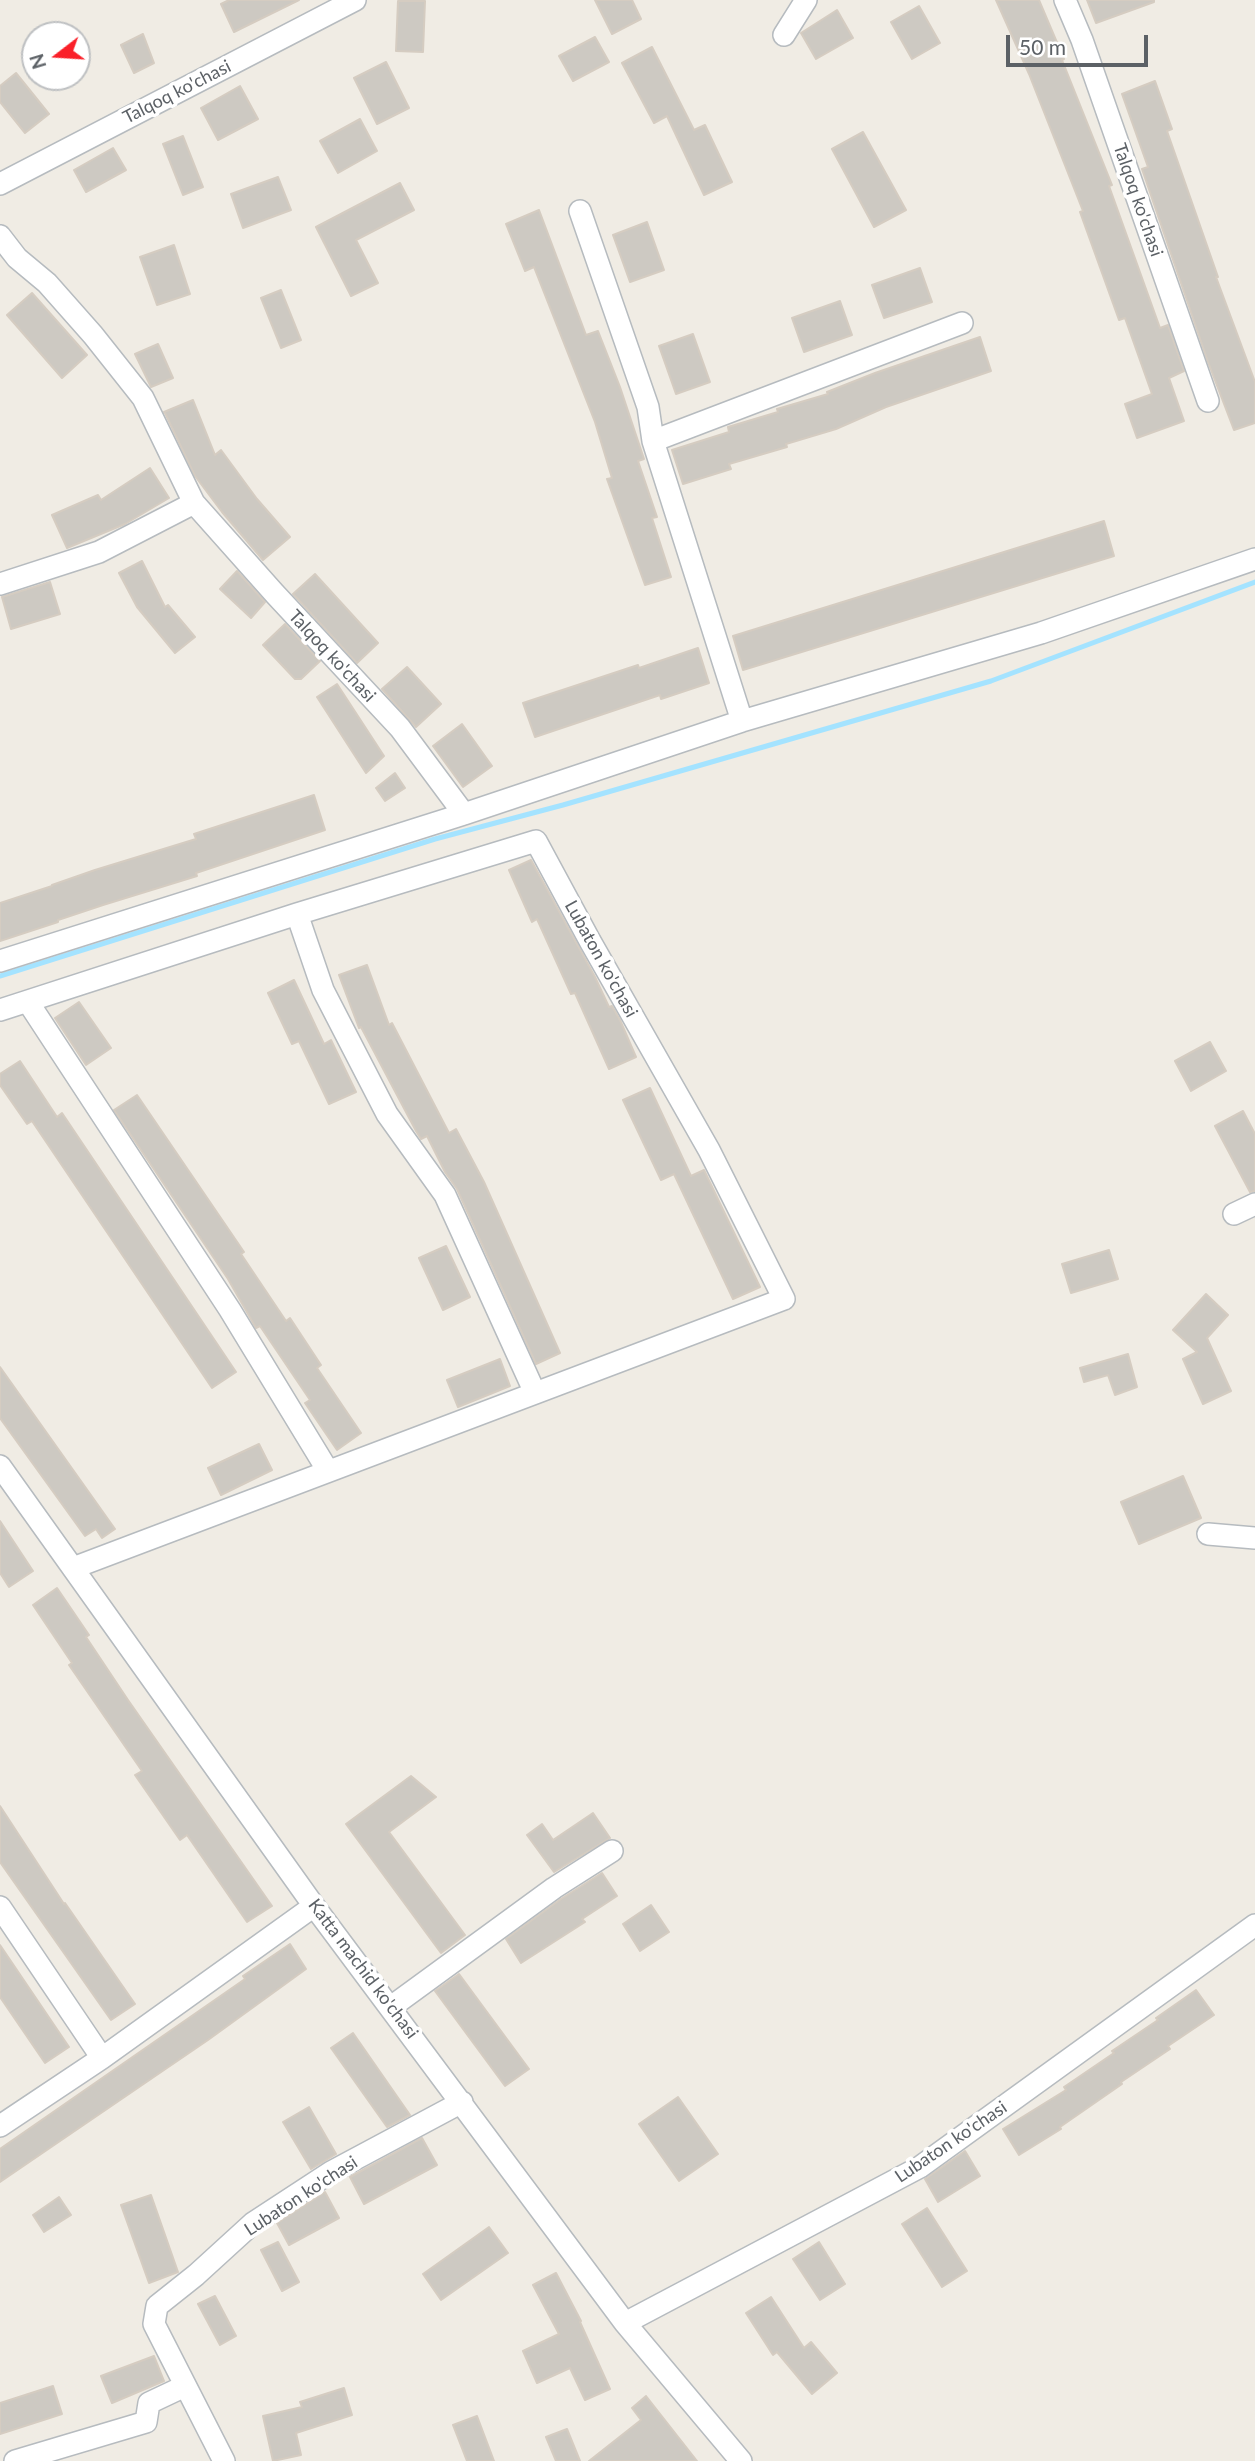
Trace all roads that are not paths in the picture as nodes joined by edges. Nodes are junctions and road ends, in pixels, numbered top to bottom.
1 (355, 0) edge
2 (806, 0) edge
3 (1065, 0) edge
4 (784, 35) dead end
5 (0, 184) edge
6 (580, 211) dead end
7 (0, 236) edge
8 (962, 323) dead end
9 (1208, 401) dead end
10 (653, 441) junction
11 (194, 503) junction
12 (1255, 559) edge
13 (0, 584) edge
14 (742, 721) junction
15 (464, 814) junction
16 (297, 914) junction
17 (0, 961) edge
18 (28, 1002) junction
19 (0, 1010) edge
20 (1255, 1204) edge
21 (1234, 1214) dead end
22 (535, 1393) junction
23 (0, 1466) edge
24 (328, 1471) junction
25 (1208, 1534) dead end
26 (1255, 1538) edge
27 (73, 1568) junction
28 (612, 1851) dead end
29 (314, 1906) junction
30 (0, 1907) edge
31 (1255, 1925) edge
32 (391, 2007) junction
33 (102, 2058) junction
34 (462, 2102) junction
35 (0, 2126) edge
36 (625, 2323) junction
37 (185, 2386) junction
38 (15, 2461) edge
39 (224, 2461) edge
40 (741, 2461) edge

1 - 5 street, Talqoq ko'chasi
2 - 4 street
3 - 9 street, Talqoq ko'chasi
6 - 10 street
7 - 11 street, Talqoq ko'chasi
8 - 10 street
10 - 14 street
11 - 13 street
11 - 15 street, Talqoq ko'chasi
12 - 14 street
14 - 15 street
15 - 17 street
16 - 18 street, Lubaton ko'chasi
16 - 22 street
16 - 22 street, Lubaton ko'chasi
18 - 19 street, Lubaton ko'chasi
18 - 24 street
20 - 21 street
22 - 24 street
23 - 27 street, Katta machid ko'chasi
24 - 27 street
25 - 26 street
27 - 29 street, Katta machid ko'chasi
28 - 32 street
29 - 32 street, Katta machid ko'chasi
29 - 33 street
30 - 33 street
31 - 36 street, Lubaton ko'chasi
32 - 34 street, Katta machid ko'chasi
33 - 35 street
34 - 36 street, Katta machid ko'chasi
34 - 37 street, Lubaton ko'chasi
36 - 40 street, Katta machid ko'chasi
37 - 38 street
37 - 39 street, Lubaton ko'chasi

